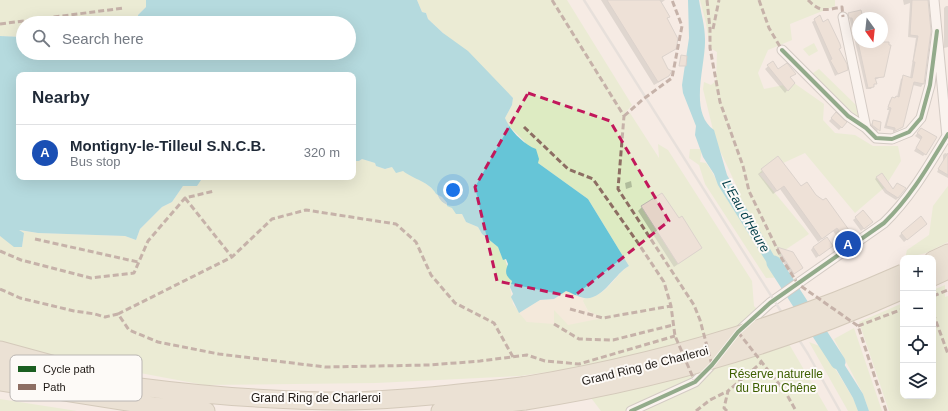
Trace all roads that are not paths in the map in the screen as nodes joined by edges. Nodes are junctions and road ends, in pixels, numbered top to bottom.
1 (934, 0) edge
2 (843, 17) dead end
3 (937, 31) junction
4 (782, 50) dead end
5 (866, 128) junction
6 (947, 135) edge
7 (948, 253) edge
8 (936, 259) edge
9 (948, 270) edge
10 (900, 274) edge
11 (936, 276) edge
12 (901, 291) edge
13 (0, 350) edge
14 (19, 355) edge
15 (0, 365) edge
16 (10, 367) edge
17 (142, 382) edge
18 (142, 388) edge
19 (158, 390) junction
20 (523, 394) junction
21 (119, 401) edge
22 (206, 411) edge
23 (440, 411) edge
24 (631, 411) edge

1 - 3 street
2 - 5 street
3 - 5 street
3 - 6 street
4 - 5 street
6 - 24 street
7 - 8 highway
9 - 11 highway
10 - 20 highway, Grand Ring de Charleroi, bridge
12 - 20 highway, Grand Ring de Charleroi, bridge
13 - 14 highway
15 - 16 highway, Grand Ring de Charleroi
17 - 19 highway
18 - 19 highway, Grand Ring de Charleroi
19 - 20 highway, Grand Ring de Charleroi
20 - 23 highway, Grand Ring de Charleroi
21 - 22 highway

